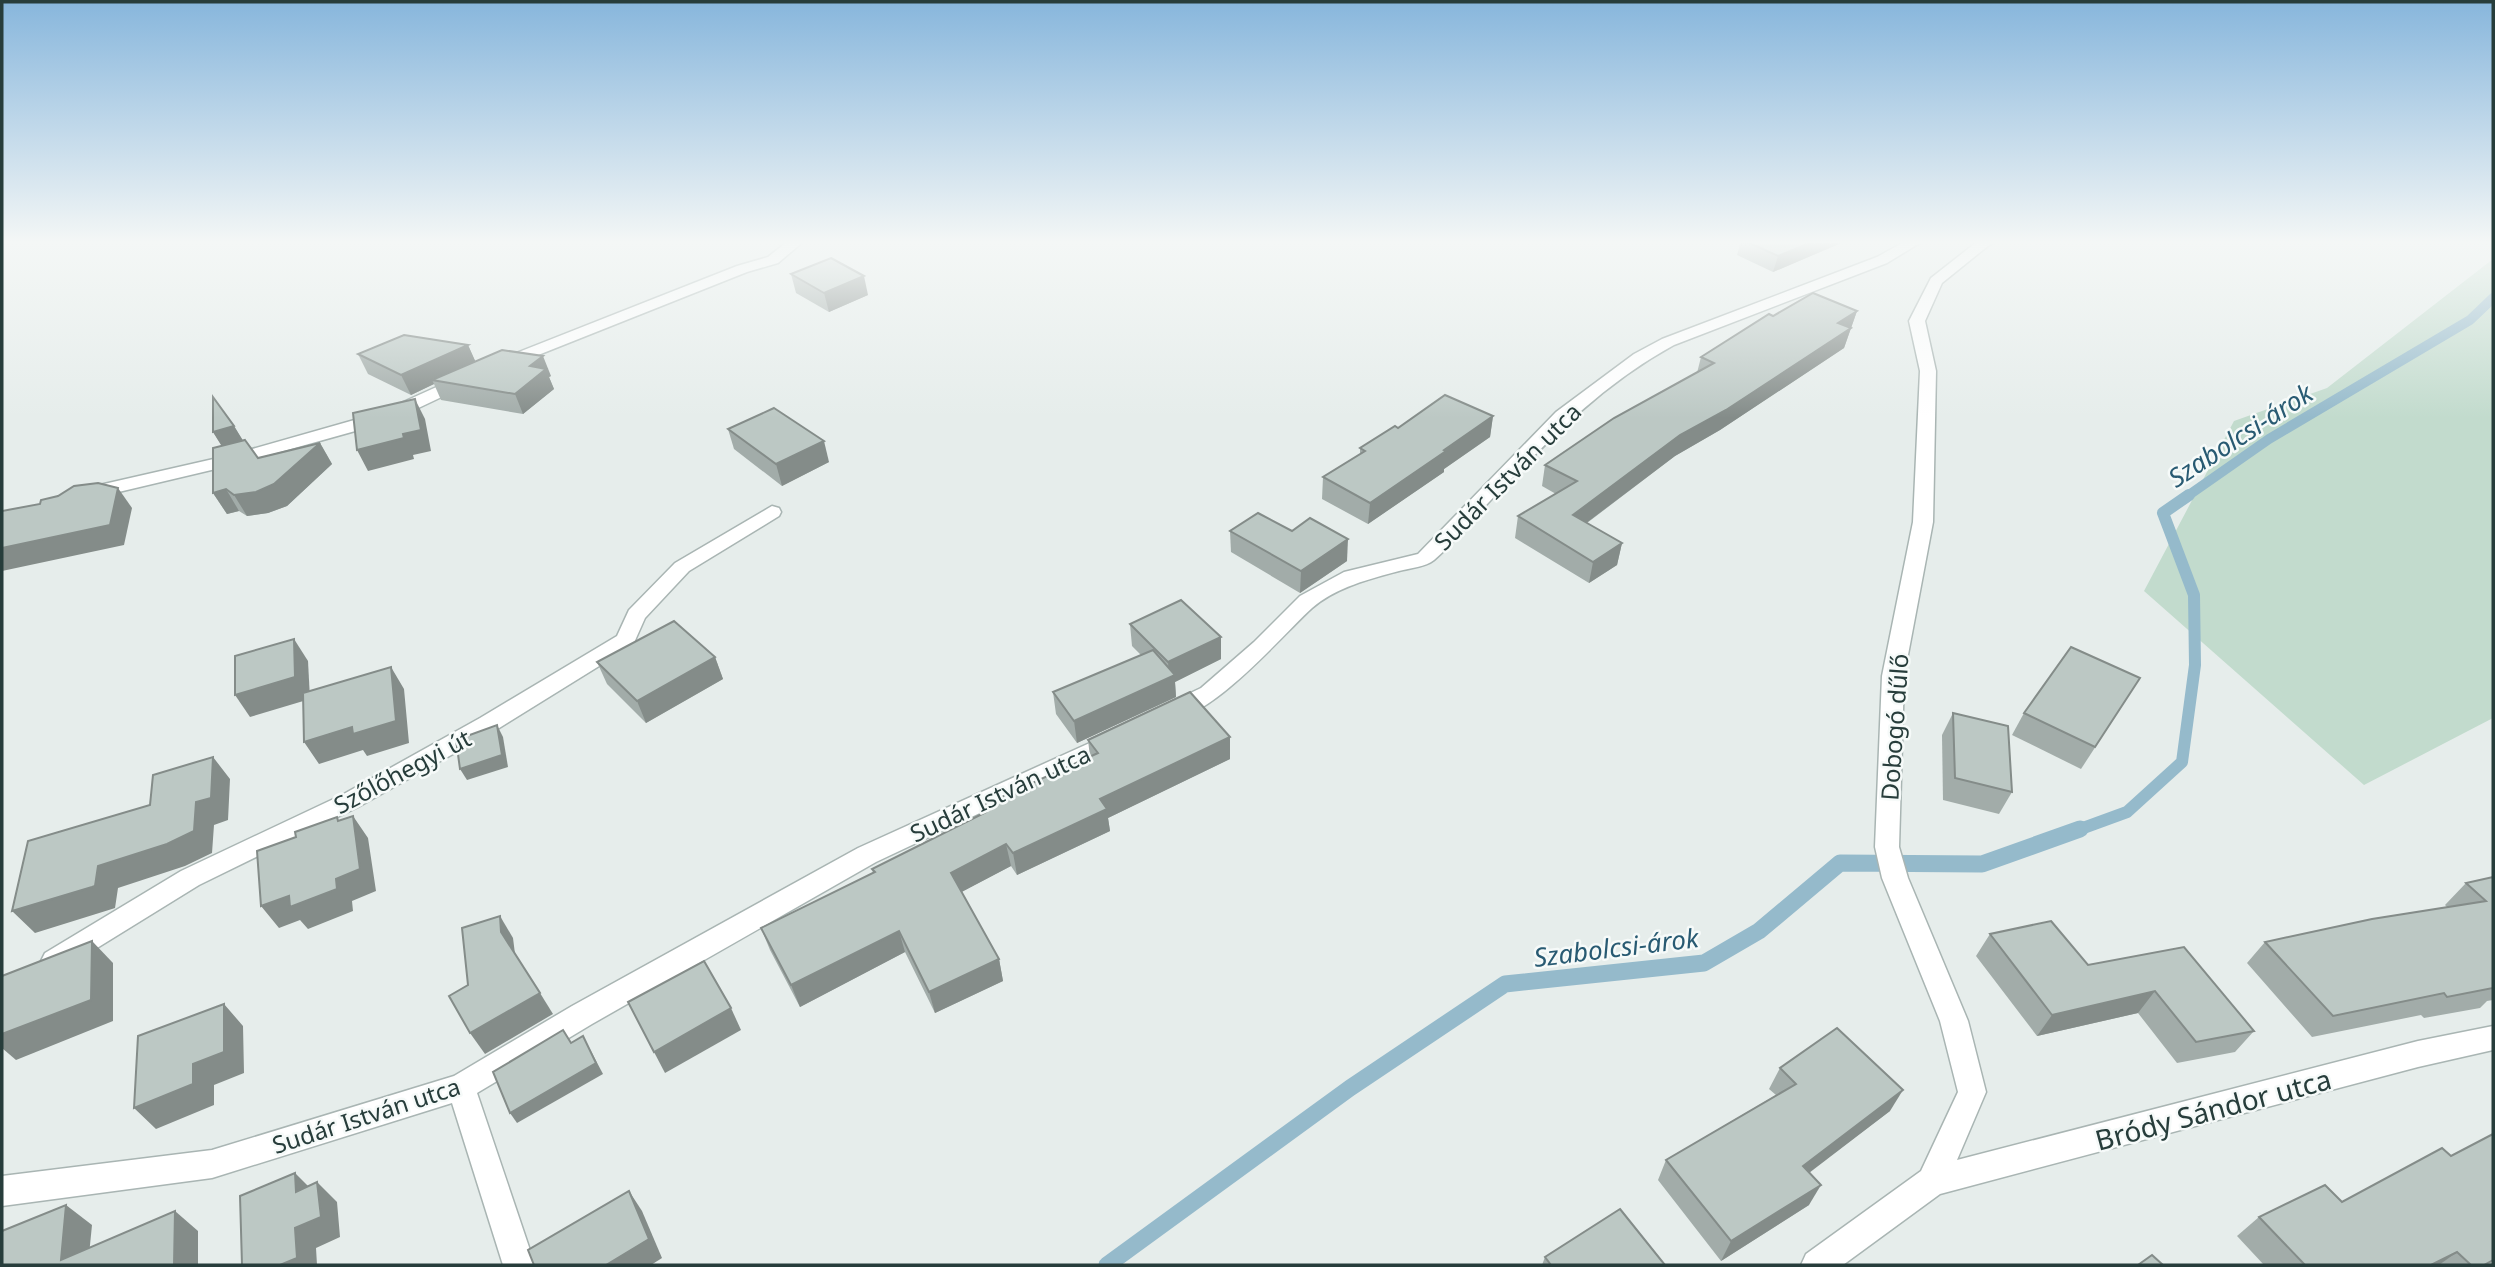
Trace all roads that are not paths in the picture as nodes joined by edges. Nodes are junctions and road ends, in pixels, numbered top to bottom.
1 (664, 300) edge
2 (1777, 300) edge
3 (1927, 300) edge
4 (74, 497) edge
5 (772, 512) dead end
6 (37, 971) edge
7 (2493, 1038) edge
8 (461, 1087) junction
9 (1933, 1181) junction
10 (2, 1191) edge
11 (519, 1265) edge
12 (1817, 1265) edge

1 - 4 street
2 - 8 street, Sudár István utca
3 - 9 street, Dobogó dűlő
5 - 6 street, Szőlőhegyi út
7 - 9 street, Bródy Sándor utca
8 - 10 street, Sudár István utca
8 - 11 street
9 - 12 street

